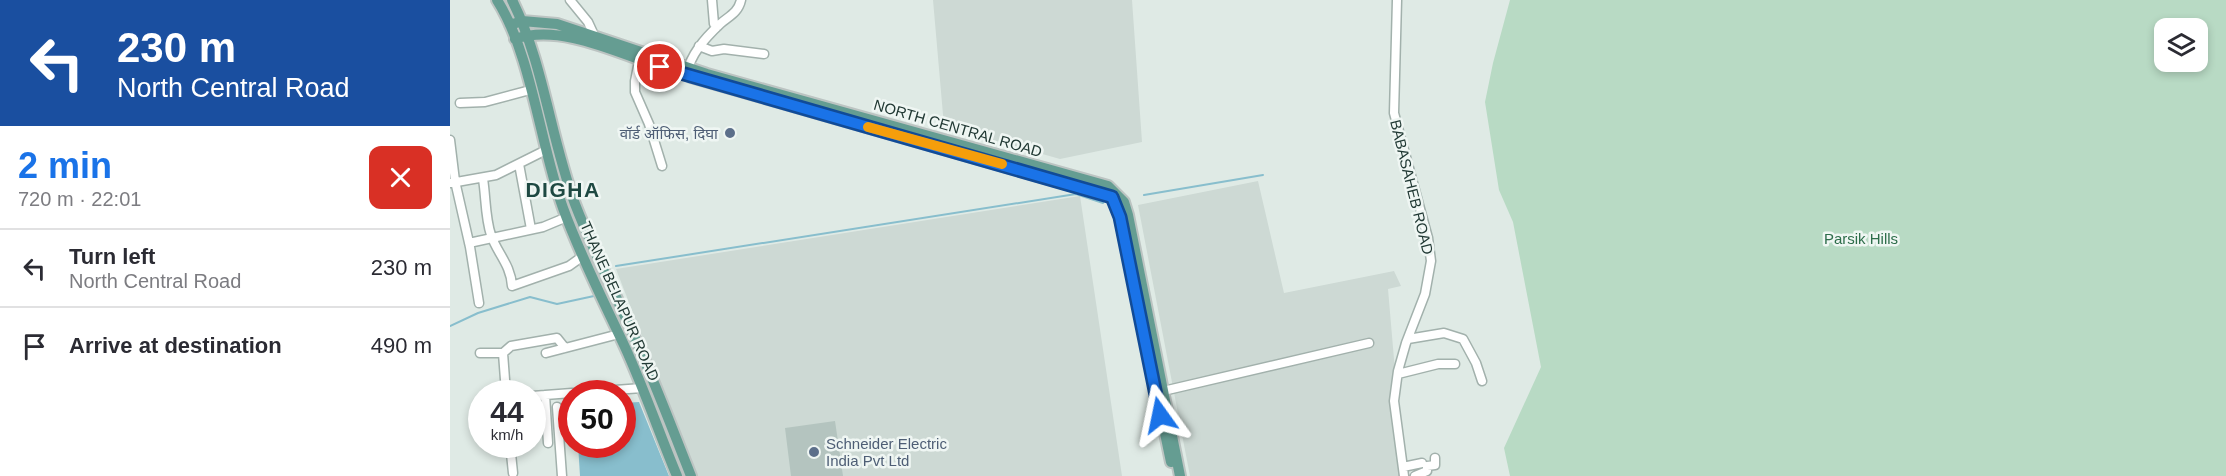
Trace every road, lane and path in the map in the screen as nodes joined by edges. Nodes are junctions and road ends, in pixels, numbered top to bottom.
1 (497, 0) edge
2 (512, 0) edge
3 (570, 0) edge
4 (712, 0) edge
5 (741, 0) edge
6 (1397, 0) edge
7 (522, 21) junction
8 (510, 25) junction
9 (718, 26) junction
10 (594, 34) junction
11 (526, 35) junction
12 (515, 39) junction
13 (699, 46) junction
14 (765, 54) dead end
15 (639, 56) junction
16 (687, 72) junction
17 (530, 90) junction
18 (460, 103) dead end
19 (450, 140) edge
20 (546, 150) junction
21 (519, 164) junction
22 (662, 166) dead end
23 (483, 179) junction
24 (452, 182) edge
25 (567, 217) junction
26 (531, 229) junction
27 (492, 238) junction
28 (469, 243) junction
29 (583, 256) junction
30 (479, 303) dead end
31 (619, 334) junction
32 (1408, 339) junction
33 (1369, 343) dead end
34 (565, 348) junction
35 (480, 353) dead end
36 (503, 353) junction
37 (546, 353) dead end
38 (1455, 364) dead end
39 (1398, 374) junction
40 (505, 380) edge
41 (1482, 381) dead end
42 (636, 388) edge
43 (642, 388) junction
44 (1159, 391) junction
45 (557, 407) dead end
46 (546, 411) edge
47 (548, 443) dead end
48 (511, 458) edge
49 (1435, 458) dead end
50 (1422, 463) dead end
51 (1404, 471) edge
52 (513, 473) dead end
53 (562, 476) edge
54 (677, 476) edge
55 (691, 476) edge
56 (1174, 476) edge
57 (1180, 476) edge
58 (1415, 476) edge

1 - 8 main road, THANE BELAPUR ROAD
2 - 7 main road, THANE BELAPUR ROAD
3 - 10 street
4 - 9 street
5 - 9 street
6 - 32 street, BABASAHEB ROAD
7 - 8 main road, NORTH CENTRAL ROAD
7 - 10 main road, NORTH CENTRAL ROAD
7 - 11 main road, THANE BELAPUR ROAD
8 - 12 main road, THANE BELAPUR ROAD
9 - 13 street
10 - 15 main road, NORTH CENTRAL ROAD
11 - 12 main road, NORTH CENTRAL ROAD
11 - 15 main road, NORTH CENTRAL ROAD
11 - 55 main road, THANE BELAPUR ROAD
12 - 17 main road, THANE BELAPUR ROAD
13 - 14 street
13 - 16 street
15 - 16 main road, NORTH CENTRAL ROAD
15 - 22 street
16 - 44 main road, NORTH CENTRAL ROAD
17 - 18 street
17 - 20 main road, THANE BELAPUR ROAD
19 - 24 street
20 - 21 street
20 - 25 main road, THANE BELAPUR ROAD
21 - 23 street
21 - 26 street
23 - 24 street
23 - 27 street
24 - 28 street
25 - 26 street
25 - 29 main road, THANE BELAPUR ROAD
26 - 27 street
27 - 28 street
27 - 29 street
28 - 30 street
29 - 31 main road, THANE BELAPUR ROAD
31 - 34 street
31 - 43 main road, THANE BELAPUR ROAD
32 - 39 street, BABASAHEB ROAD
32 - 41 street
33 - 44 street
34 - 36 street
34 - 37 street
35 - 36 street
36 - 40 street
38 - 39 street
39 - 51 street, BABASAHEB ROAD
42 - 43 street
43 - 54 main road, THANE BELAPUR ROAD
44 - 56 main road, NORTH CENTRAL ROAD
44 - 57 main road, NORTH CENTRAL ROAD
45 - 53 street
46 - 47 street
48 - 52 street
49 - 58 street
50 - 51 street

